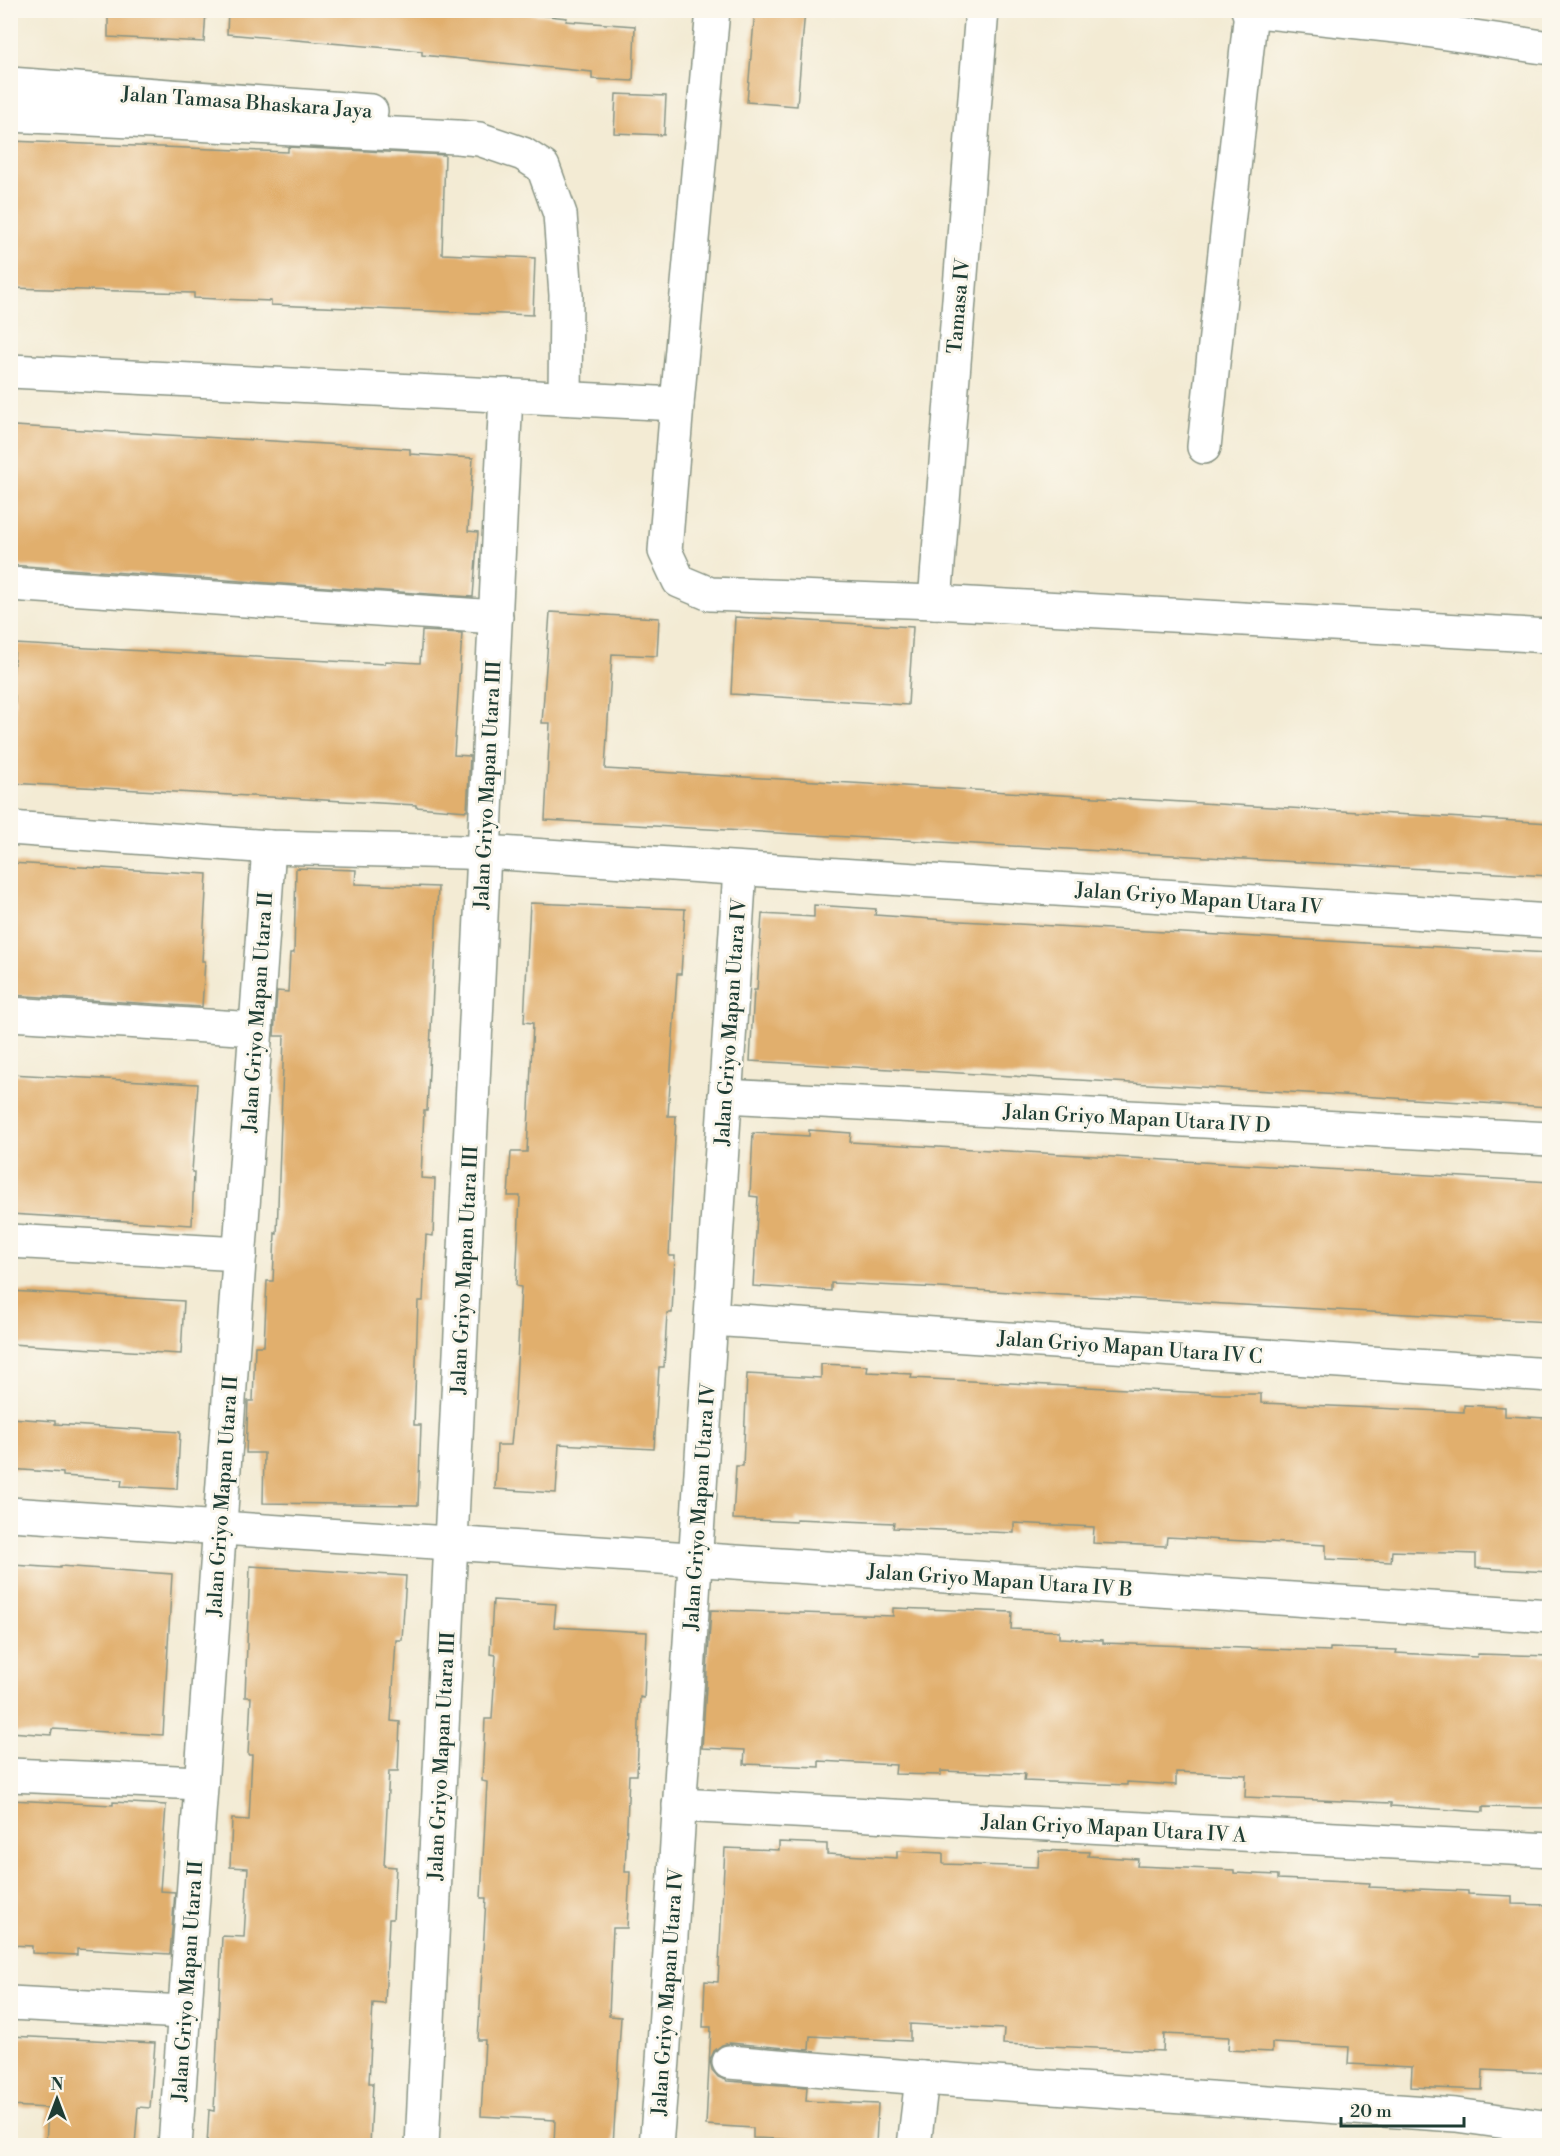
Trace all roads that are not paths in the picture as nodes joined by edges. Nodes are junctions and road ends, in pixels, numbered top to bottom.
1 (713, 10) edge
2 (982, 10) edge
3 (1250, 11) edge
4 (1345, 16) edge
5 (1550, 48) edge
6 (10, 84) edge
7 (10, 115) edge
8 (479, 139) junction
9 (10, 370) edge
10 (506, 395) junction
11 (565, 398) junction
12 (677, 404) junction
13 (1204, 447) dead end
14 (10, 584) edge
15 (935, 602) junction
16 (496, 616) junction
17 (1550, 636) edge
18 (10, 828) edge
19 (269, 847) junction
20 (484, 853) junction
21 (740, 869) junction
22 (1550, 921) edge
23 (10, 1014) edge
24 (256, 1029) junction
25 (725, 1096) junction
26 (1550, 1139) edge
27 (10, 1241) edge
28 (240, 1254) junction
29 (711, 1319) junction
30 (1550, 1375) edge
31 (10, 1514) edge
32 (219, 1528) junction
33 (451, 1544) junction
34 (696, 1560) junction
35 (1550, 1616) edge
36 (10, 1775) edge
37 (201, 1784) junction
38 (679, 1805) junction
39 (1550, 1850) edge
40 (10, 2003) edge
41 (184, 2012) junction
42 (729, 2062) dead end
43 (922, 2078) junction
44 (1550, 2128) edge
45 (1550, 2135) edge
46 (175, 2145) edge
47 (422, 2145) edge
48 (656, 2145) edge
49 (914, 2145) edge
50 (1494, 2145) edge

1 - 12 street
2 - 15 street, Tamasa IV
3 - 4 street
3 - 13 street
4 - 5 street
6 - 8 street, Jalan Tamasa Bhaskara Jaya
7 - 8 street, Jalan Tamasa Bhaskara Jaya
8 - 11 street, Jalan Tamasa Bhaskara Jaya
9 - 10 street
10 - 11 street
10 - 16 street, Jalan Griyo Mapan Utara III
11 - 12 street
12 - 15 street
14 - 16 street
15 - 17 street
16 - 20 street, Jalan Griyo Mapan Utara III
18 - 19 street, Jalan Griyo Mapan Utara IV
19 - 20 street, Jalan Griyo Mapan Utara IV
19 - 24 street, Jalan Griyo Mapan Utara II
20 - 21 street, Jalan Griyo Mapan Utara IV
20 - 33 street, Jalan Griyo Mapan Utara III
21 - 22 street, Jalan Griyo Mapan Utara IV
21 - 25 street, Jalan Griyo Mapan Utara IV
23 - 24 street
24 - 28 street, Jalan Griyo Mapan Utara II
25 - 26 street, Jalan Griyo Mapan Utara IV D
25 - 29 street, Jalan Griyo Mapan Utara IV
27 - 28 street
28 - 32 street, Jalan Griyo Mapan Utara II
29 - 30 street, Jalan Griyo Mapan Utara IV C
29 - 34 street, Jalan Griyo Mapan Utara IV
31 - 32 street, Jalan Griyo Mapan Utara IV B
32 - 33 street, Jalan Griyo Mapan Utara IV B
32 - 37 street, Jalan Griyo Mapan Utara II
33 - 34 street, Jalan Griyo Mapan Utara IV B
33 - 47 street, Jalan Griyo Mapan Utara III
34 - 35 street, Jalan Griyo Mapan Utara IV B
34 - 38 street, Jalan Griyo Mapan Utara IV
36 - 37 street
37 - 41 street, Jalan Griyo Mapan Utara II
38 - 39 street, Jalan Griyo Mapan Utara IV A
38 - 48 street, Jalan Griyo Mapan Utara IV
40 - 41 street
41 - 46 street, Jalan Griyo Mapan Utara II
42 - 43 street
43 - 44 street
43 - 49 street
45 - 50 street

